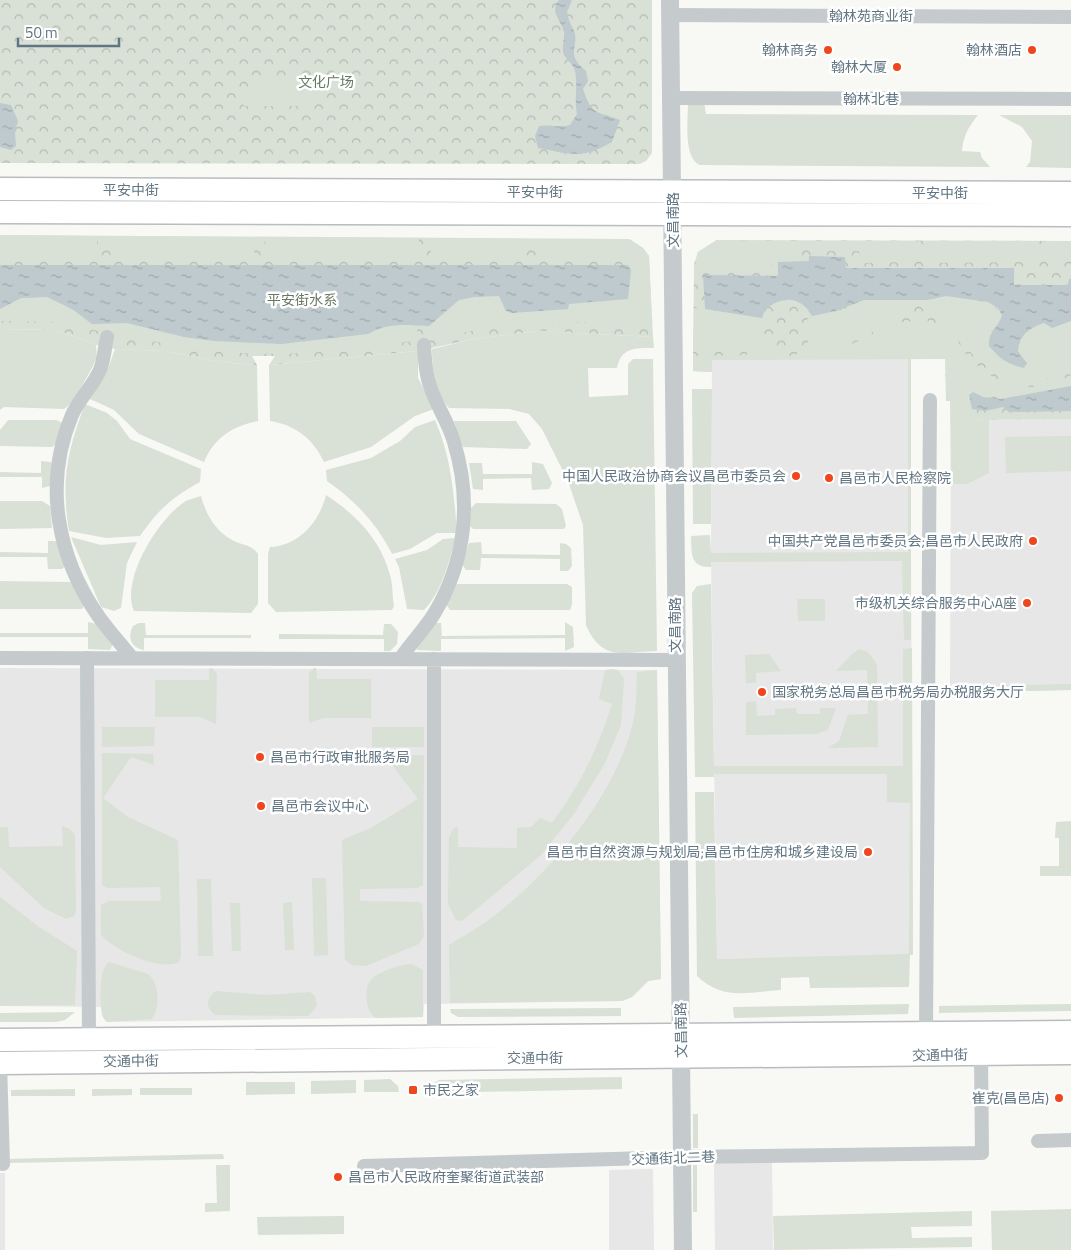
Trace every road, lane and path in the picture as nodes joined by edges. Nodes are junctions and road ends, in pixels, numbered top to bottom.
1 (670, 8) edge
2 (1071, 17) edge
3 (670, 98) junction
4 (1071, 99) edge
5 (0, 189) edge
6 (1071, 193) edge
7 (673, 204) junction
8 (0, 212) edge
9 (1071, 215) edge
10 (107, 337) dead end
11 (424, 345) dead end
12 (930, 400) dead end
13 (0, 658) edge
14 (87, 658) junction
15 (132, 658) junction
16 (400, 659) junction
17 (434, 659) junction
18 (675, 660) junction
19 (1071, 1032) edge
20 (926, 1033) junction
21 (434, 1037) junction
22 (0, 1040) edge
23 (89, 1040) junction
24 (681, 1046) junction
25 (1071, 1053) edge
26 (981, 1054) junction
27 (0, 1063) edge
28 (1071, 1140) edge
29 (1038, 1141) dead end
30 (684, 1157) junction
31 (0, 1164) edge
32 (364, 1166) dead end
33 (683, 1250) edge

1 - 2 street, 翰林苑商业街
1 - 3 street, 文昌南路
3 - 4 street, 翰林北巷
3 - 7 street, 文昌南路
5 - 7 main road, 平安中街
6 - 7 main road, 平安中街
7 - 8 main road, 平安中街
7 - 9 main road, 平安中街
7 - 18 street, 文昌南路
10 - 15 street
11 - 16 street
12 - 20 street
13 - 14 street
14 - 15 street
14 - 23 street
15 - 16 street
16 - 17 street
17 - 18 street
17 - 21 street
18 - 24 street, 文昌南路
19 - 20 main road, 交通中街
20 - 24 main road, 交通中街
21 - 23 main road, 交通中街
21 - 24 main road, 交通中街
22 - 23 main road, 交通中街
24 - 26 main road, 交通中街
24 - 27 main road, 交通中街
24 - 30 street, 文昌南路
25 - 26 main road, 交通中街
26 - 30 street, 交通街北二巷
27 - 31 street
28 - 29 street
30 - 32 street, 交通街北二巷
30 - 33 street, 文昌南路

